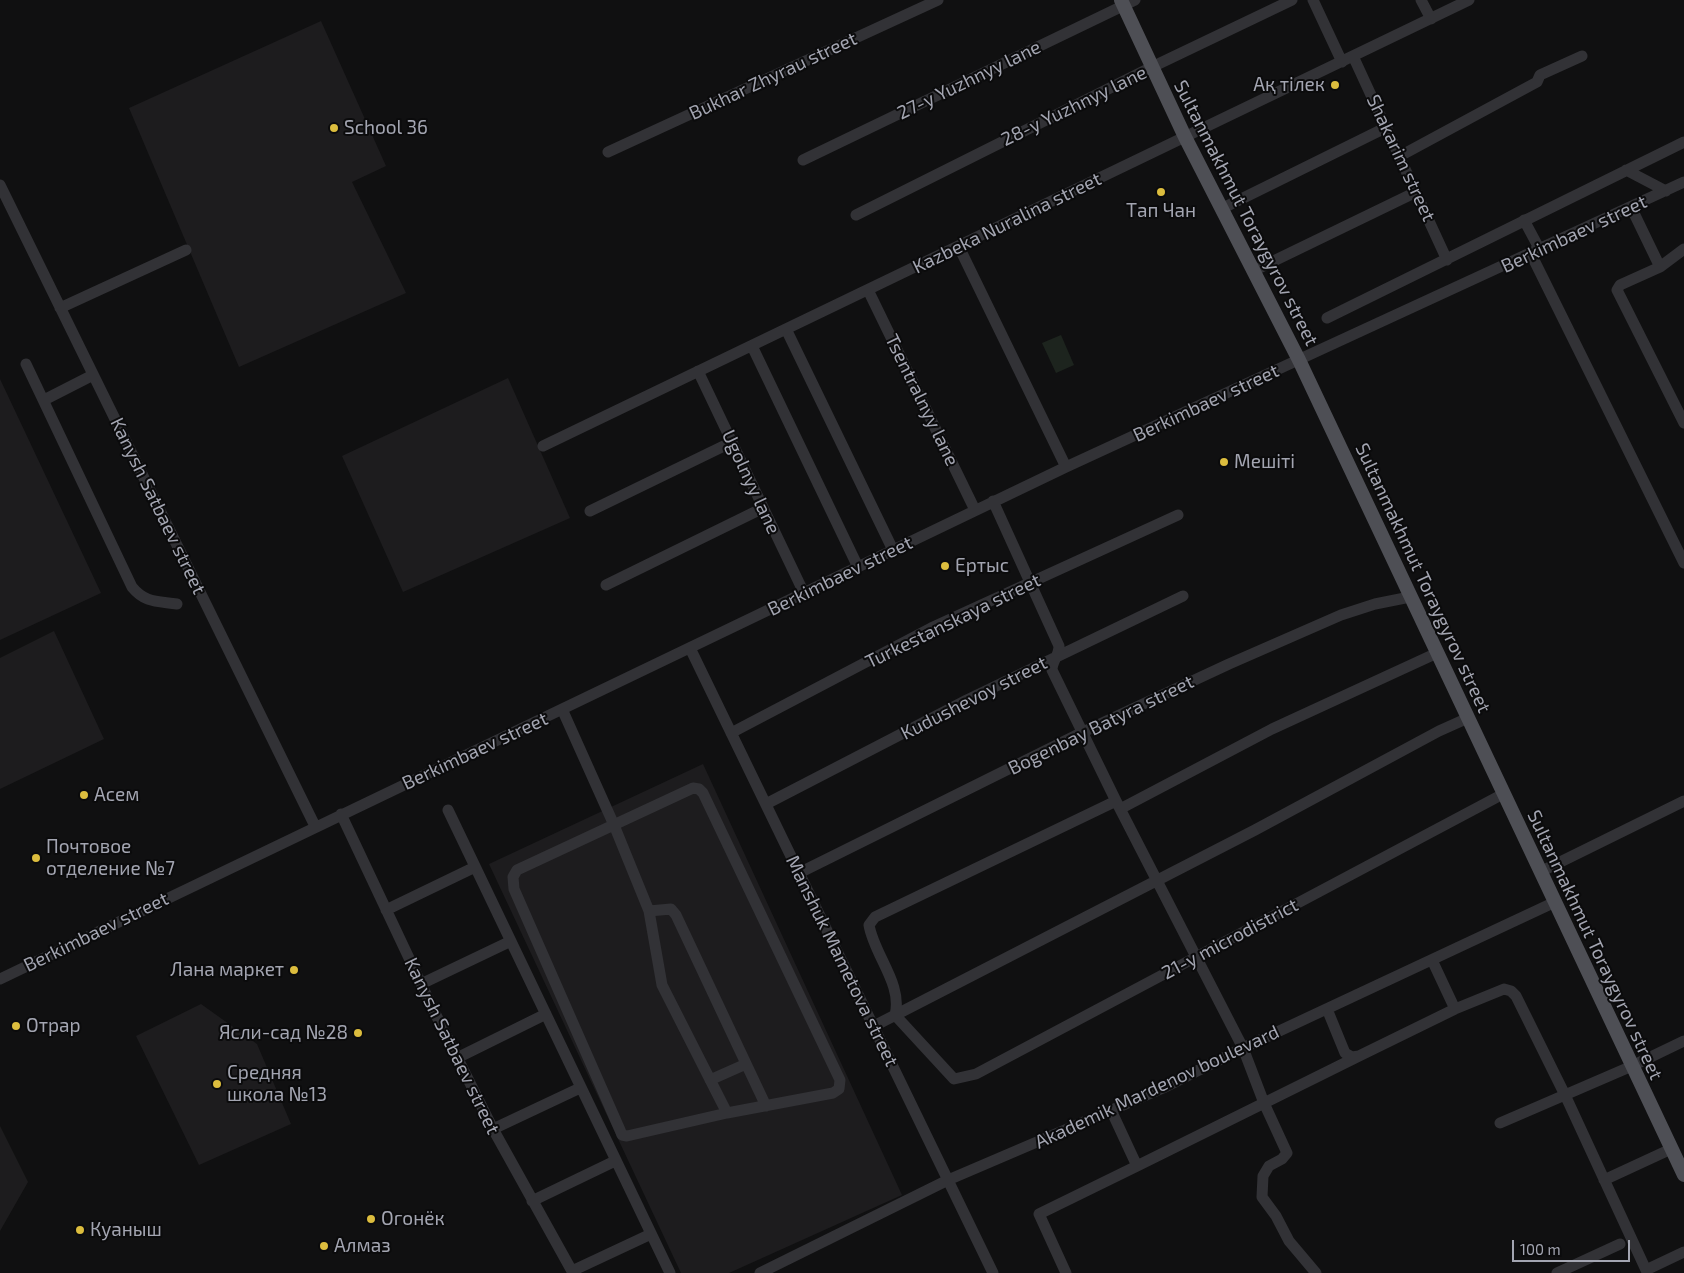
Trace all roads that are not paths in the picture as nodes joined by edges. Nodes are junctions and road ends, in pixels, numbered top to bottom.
1 (938, 0) edge
2 (1292, 0) edge
3 (1313, 0) edge
4 (1421, 0) edge
5 (1469, 0) edge
6 (1126, 2) edge
7 (1431, 19) junction
8 (1354, 56) junction
9 (1582, 56) dead end
10 (1342, 62) junction
11 (1152, 67) junction
12 (1387, 127) junction
13 (1185, 137) junction
14 (1684, 142) edge
15 (608, 152) dead end
16 (1400, 156) junction
17 (803, 160) dead end
18 (1626, 170) junction
19 (1684, 182) edge
20 (0, 185) edge
21 (1666, 191) junction
22 (1416, 192) junction
23 (1631, 207) junction
24 (1221, 210) junction
25 (856, 215) dead end
26 (1524, 220) junction
27 (959, 247) junction
28 (1684, 249) edge
29 (186, 250) dead end
30 (1535, 252) junction
31 (1447, 260) junction
32 (1660, 267) junction
33 (1253, 271) junction
34 (868, 290) junction
35 (60, 308) junction
36 (1327, 318) dead end
37 (786, 329) junction
38 (752, 346) junction
39 (1299, 360) junction
40 (26, 364) dead end
41 (698, 372) junction
42 (93, 375) junction
43 (44, 400) junction
44 (1684, 422) edge
45 (732, 442) junction
46 (544, 446) dead end
47 (1066, 467) junction
48 (993, 501) junction
49 (763, 508) junction
50 (975, 510) junction
51 (590, 511) dead end
52 (1178, 515) dead end
53 (893, 550) junction
54 (1684, 563) edge
55 (858, 567) junction
56 (1030, 584) junction
57 (606, 585) dead end
58 (804, 593) junction
59 (1183, 596) dead end
60 (1410, 597) junction
61 (177, 604) dead end
62 (690, 648) junction
63 (1437, 653) junction
64 (1058, 656) junction
65 (562, 710) junction
66 (1468, 718) junction
67 (1083, 732) junction
68 (731, 733) junction
69 (1503, 794) junction
70 (1684, 800) edge
71 (766, 804) junction
72 (1118, 805) junction
73 (448, 810) dead end
74 (341, 814) junction
75 (614, 825) junction
76 (316, 826) junction
77 (475, 867) junction
78 (1540, 872) junction
79 (799, 873) junction
80 (1156, 881) junction
81 (1555, 902) junction
82 (386, 910) junction
83 (648, 911) junction
84 (511, 941) junction
85 (1196, 957) junction
86 (1432, 960) junction
87 (0, 979) edge
88 (421, 984) junction
89 (1327, 1009) junction
90 (1455, 1009) junction
91 (546, 1014) junction
92 (895, 1015) junction
93 (874, 1026) junction
94 (1684, 1041) edge
95 (1243, 1048) junction
96 (1359, 1056) junction
97 (457, 1058) junction
98 (746, 1064) junction
99 (1632, 1066) junction
100 (710, 1080) junction
101 (580, 1088) junction
102 (1565, 1095) junction
103 (1264, 1103) junction
104 (766, 1106) junction
105 (1111, 1110) junction
106 (727, 1113) junction
107 (1500, 1123) dead end
108 (493, 1129) junction
109 (1677, 1156) edge
110 (615, 1161) junction
111 (1137, 1166) junction
112 (1684, 1175) edge
113 (948, 1180) junction
114 (1604, 1180) junction
115 (532, 1201) junction
116 (651, 1234) junction
117 (1620, 1244) dead end
118 (1684, 1252) edge
119 (573, 1272) edge
120 (670, 1273) edge
121 (760, 1273) edge
122 (993, 1273) edge
123 (1066, 1273) edge
124 (1316, 1273) edge
125 (1557, 1273) edge

1 - 15 street, Bukhar Zhyrau street
2 - 11 street, 28-y Yuzhnyy lane
3 - 10 street
4 - 7 street
5 - 7 street, Kazbeka Nuralina street
6 - 11 main road, Sultanmakhmut Toraygyrov street
6 - 17 street, 27-y Yuzhnyy lane
7 - 8 street, Kazbeka Nuralina street
8 - 10 street, Kazbeka Nuralina street
8 - 12 street, Shakarim street
9 - 16 street
10 - 13 street, Kazbeka Nuralina street
11 - 13 main road, Sultanmakhmut Toraygyrov street
11 - 25 street, 28-y Yuzhnyy lane
12 - 16 street, Shakarim street
12 - 24 street
13 - 24 main road, Sultanmakhmut Toraygyrov street
13 - 27 street, Kazbeka Nuralina street
14 - 18 street
16 - 22 street, Shakarim street
18 - 21 street
18 - 26 street
19 - 21 street, Berkimbaev street
20 - 35 street, Kanysh Satbaev street
21 - 23 street, Berkimbaev street
22 - 31 street, Shakarim street
22 - 33 street
23 - 30 street, Berkimbaev street
23 - 32 street
24 - 33 main road, Sultanmakhmut Toraygyrov street
26 - 30 street
26 - 31 street
27 - 34 street, Kazbeka Nuralina street
27 - 47 street
28 - 32 street
29 - 35 street
30 - 39 street, Berkimbaev street
30 - 54 street
31 - 36 street
32 - 44 street
33 - 39 main road, Sultanmakhmut Toraygyrov street
34 - 37 street, Kazbeka Nuralina street
34 - 50 street, Tsentralnyy lane
35 - 42 street, Kanysh Satbaev street
37 - 38 street, Kazbeka Nuralina street
37 - 53 street
38 - 41 street, Kazbeka Nuralina street
38 - 55 street
39 - 47 street, Berkimbaev street
39 - 60 main road, Sultanmakhmut Toraygyrov street
40 - 43 street
41 - 45 street, Ugolnyy lane
41 - 46 street, Kazbeka Nuralina street
42 - 43 street
42 - 76 street, Kanysh Satbaev street
43 - 61 street
45 - 49 street, Ugolnyy lane
45 - 51 street
47 - 48 street, Berkimbaev street
48 - 50 street, Berkimbaev street
48 - 56 street
49 - 57 street
49 - 58 street, Ugolnyy lane
50 - 53 street, Berkimbaev street
52 - 56 street, Turkestanskaya street
53 - 55 street, Berkimbaev street
55 - 58 street, Berkimbaev street
56 - 64 street
56 - 68 street, Turkestanskaya street
58 - 62 street, Berkimbaev street
59 - 64 street, Kudushevoy street
60 - 63 main road, Sultanmakhmut Toraygyrov street
60 - 67 street, Bogenbay Batyra street
62 - 65 street, Berkimbaev street
62 - 68 street, Manshuk Mametova street
63 - 66 main road, Sultanmakhmut Toraygyrov street
63 - 72 street
64 - 67 street
64 - 71 street, Kudushevoy street
65 - 74 street, Berkimbaev street
65 - 75 street
66 - 69 main road, Sultanmakhmut Toraygyrov street
66 - 80 street
67 - 72 street
67 - 79 street, Bogenbay Batyra street
68 - 71 street, Manshuk Mametova street
69 - 78 main road, Sultanmakhmut Toraygyrov street
69 - 85 street, 21-y microdistrict
70 - 78 street
71 - 79 street, Manshuk Mametova street
72 - 80 street
72 - 92 street
73 - 77 street
74 - 76 street, Berkimbaev street
74 - 82 street, Kanysh Satbaev street
75 - 83 street
75 - 104 street
75 - 106 street
76 - 87 street, Berkimbaev street
77 - 82 street
77 - 84 street
78 - 81 main road, Sultanmakhmut Toraygyrov street
79 - 93 street, Manshuk Mametova street
80 - 85 street
80 - 92 street
81 - 86 street, Akademik Mardenov boulevard
81 - 99 main road, Sultanmakhmut Toraygyrov street
82 - 88 street, Kanysh Satbaev street
83 - 98 street
83 - 100 street
84 - 88 street
84 - 91 street
85 - 92 street, 21-y microdistrict
85 - 95 street
86 - 89 street, Akademik Mardenov boulevard
86 - 90 street
88 - 97 street, Kanysh Satbaev street
89 - 95 street, Akademik Mardenov boulevard
89 - 96 street
90 - 96 street
90 - 102 street
91 - 97 street
91 - 101 street
92 - 93 street
93 - 113 street, Manshuk Mametova street
94 - 99 street
95 - 103 street
95 - 105 street, Akademik Mardenov boulevard
96 - 103 street
97 - 108 street, Kanysh Satbaev street
98 - 100 street
98 - 104 street
99 - 102 street
99 - 109 main road, Sultanmakhmut Toraygyrov street
100 - 106 street
101 - 108 street
101 - 110 street
102 - 107 street
102 - 114 street
103 - 111 street
103 - 124 street
104 - 106 street
105 - 111 street
105 - 113 street, Akademik Mardenov boulevard
108 - 115 street, Kanysh Satbaev street
109 - 112 main road, Sultanmakhmut Toraygyrov street
109 - 114 street
110 - 115 street
110 - 116 street
111 - 123 street
113 - 121 street, Akademik Mardenov boulevard
113 - 122 street, Manshuk Mametova street
114 - 118 street
115 - 119 street, Kanysh Satbaev street
116 - 119 street
116 - 120 street
117 - 125 street

